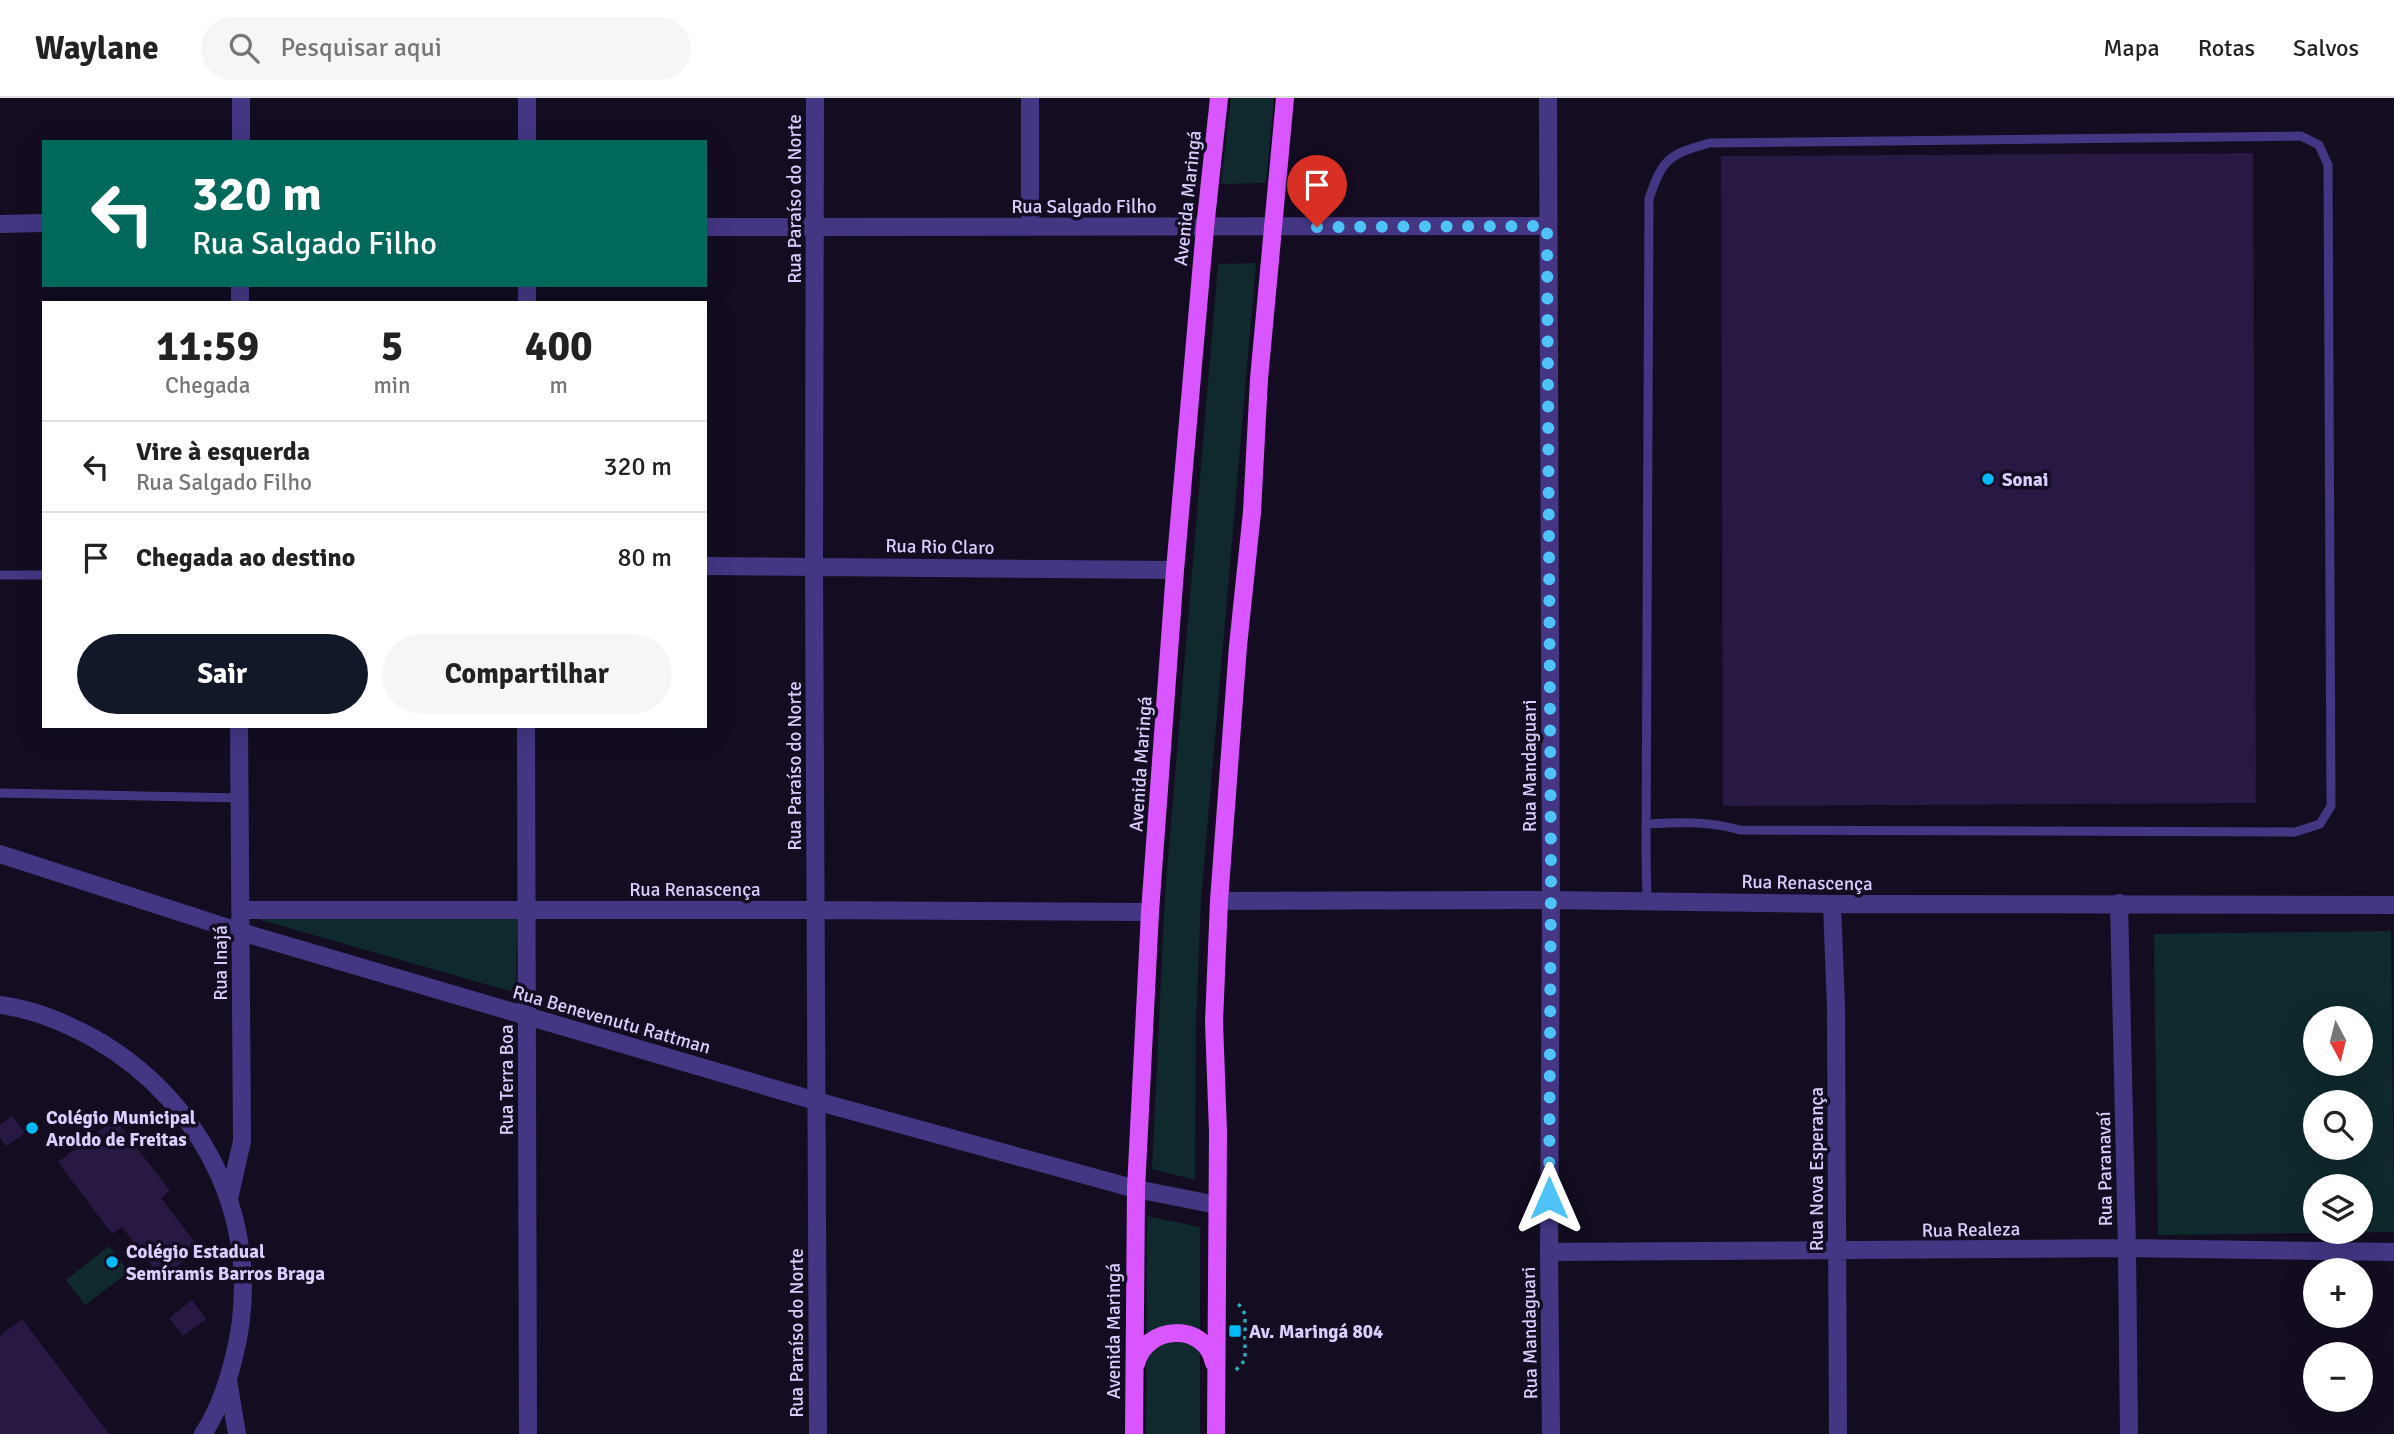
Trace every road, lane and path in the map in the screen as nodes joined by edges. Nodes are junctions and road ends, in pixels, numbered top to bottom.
1 (241, 98) edge
2 (527, 98) edge
3 (815, 98) edge
4 (1030, 98) edge
5 (1219, 98) edge
6 (1284, 98) edge
7 (1548, 98) edge
8 (241, 140) edge
9 (527, 140) edge
10 (0, 223) edge
11 (42, 223) edge
12 (1547, 226) junction
13 (707, 227) edge
14 (1030, 227) junction
15 (1272, 227) junction
16 (816, 228) junction
17 (1205, 228) junction
18 (707, 566) edge
19 (814, 566) junction
20 (1175, 570) junction
21 (0, 575) edge
22 (42, 575) edge
23 (239, 728) edge
24 (526, 728) edge
25 (0, 793) edge
26 (240, 798) junction
27 (1647, 824) junction
28 (0, 854) edge
29 (1551, 900) junction
30 (1219, 901) junction
31 (1647, 901) junction
32 (2119, 903) junction
33 (1832, 904) junction
34 (2394, 905) edge
35 (815, 909) junction
36 (241, 910) junction
37 (526, 911) junction
38 (1150, 912) junction
39 (241, 932) junction
40 (0, 1005) edge
41 (527, 1016) junction
42 (816, 1101) junction
43 (1136, 1189) junction
44 (229, 1199) junction
45 (1217, 1205) junction
46 (2127, 1248) junction
47 (1837, 1251) junction
48 (1549, 1252) junction
49 (2394, 1252) edge
50 (1233, 1294) dead end
51 (1134, 1370) junction
52 (1224, 1373) junction
53 (228, 1380) junction
54 (203, 1434) edge
55 (237, 1434) edge
56 (528, 1434) edge
57 (818, 1434) edge
58 (1134, 1434) edge
59 (1216, 1434) edge
60 (1551, 1434) edge
61 (1838, 1434) edge
62 (2129, 1434) edge

1 - 8 street
2 - 9 street
3 - 16 street, Rua Paraíso do Norte
4 - 14 street
5 - 17 main road, Avenida Maringá
6 - 15 main road
7 - 12 street, Rua Mandaguari
10 - 11 street
12 - 15 street, Rua Salgado Filho
12 - 29 street, Rua Mandaguari
13 - 16 street, Rua Salgado Filho
14 - 16 street, Rua Salgado Filho
14 - 17 street, Rua Salgado Filho
15 - 17 street, Rua Salgado Filho
15 - 30 main road
16 - 19 street, Rua Paraíso do Norte
17 - 20 main road, Avenida Maringá
18 - 19 street, Rua Rio Claro
19 - 20 street, Rua Rio Claro
19 - 35 street, Rua Paraíso do Norte
20 - 38 main road, Avenida Maringá
21 - 22 lane
23 - 26 street, Rua Inajá
24 - 37 street, Rua Terra Boa
25 - 26 lane
26 - 36 street, Rua Inajá
27 - 27 lane
27 - 31 lane
28 - 39 street, Rua Benevenutu Rattman
29 - 30 street, Rua Renascença
29 - 31 street, Rua Renascença
29 - 48 street, Rua Mandaguari
30 - 45 main road
31 - 33 street, Rua Renascença
32 - 33 street, Rua Renascença
32 - 34 street, Rua Renascença
32 - 46 street, Rua Paranavaí
33 - 47 street, Rua Nova Esperança
35 - 37 street, Rua Renascença
35 - 38 street, Rua Renascença
35 - 42 street, Rua Paraíso do Norte
36 - 37 street, Rua Renascença
36 - 39 street, Rua Inajá
37 - 41 street, Rua Terra Boa
38 - 43 main road, Avenida Maringá
39 - 41 street, Rua Benevenutu Rattman
39 - 44 street, Rua Inajá
40 - 44 street
41 - 42 street, Rua Benevenutu Rattman
41 - 56 street, Rua Terra Boa
42 - 43 street, Rua Benevenutu Rattman
42 - 57 street, Rua Paraíso do Norte
43 - 45 street, Rua Benevenutu Rattman
43 - 51 main road, Avenida Maringá
44 - 53 street
45 - 52 main road
46 - 47 street, Rua Realeza
46 - 49 street, Rua Realeza
46 - 62 street, Rua Paranavaí
47 - 48 street, Rua Realeza
47 - 61 street, Rua Nova Esperança
48 - 60 street, Rua Mandaguari
50 - 52 path
51 - 52 main road
51 - 58 main road, Avenida Maringá
52 - 59 main road
53 - 54 street
53 - 55 street

